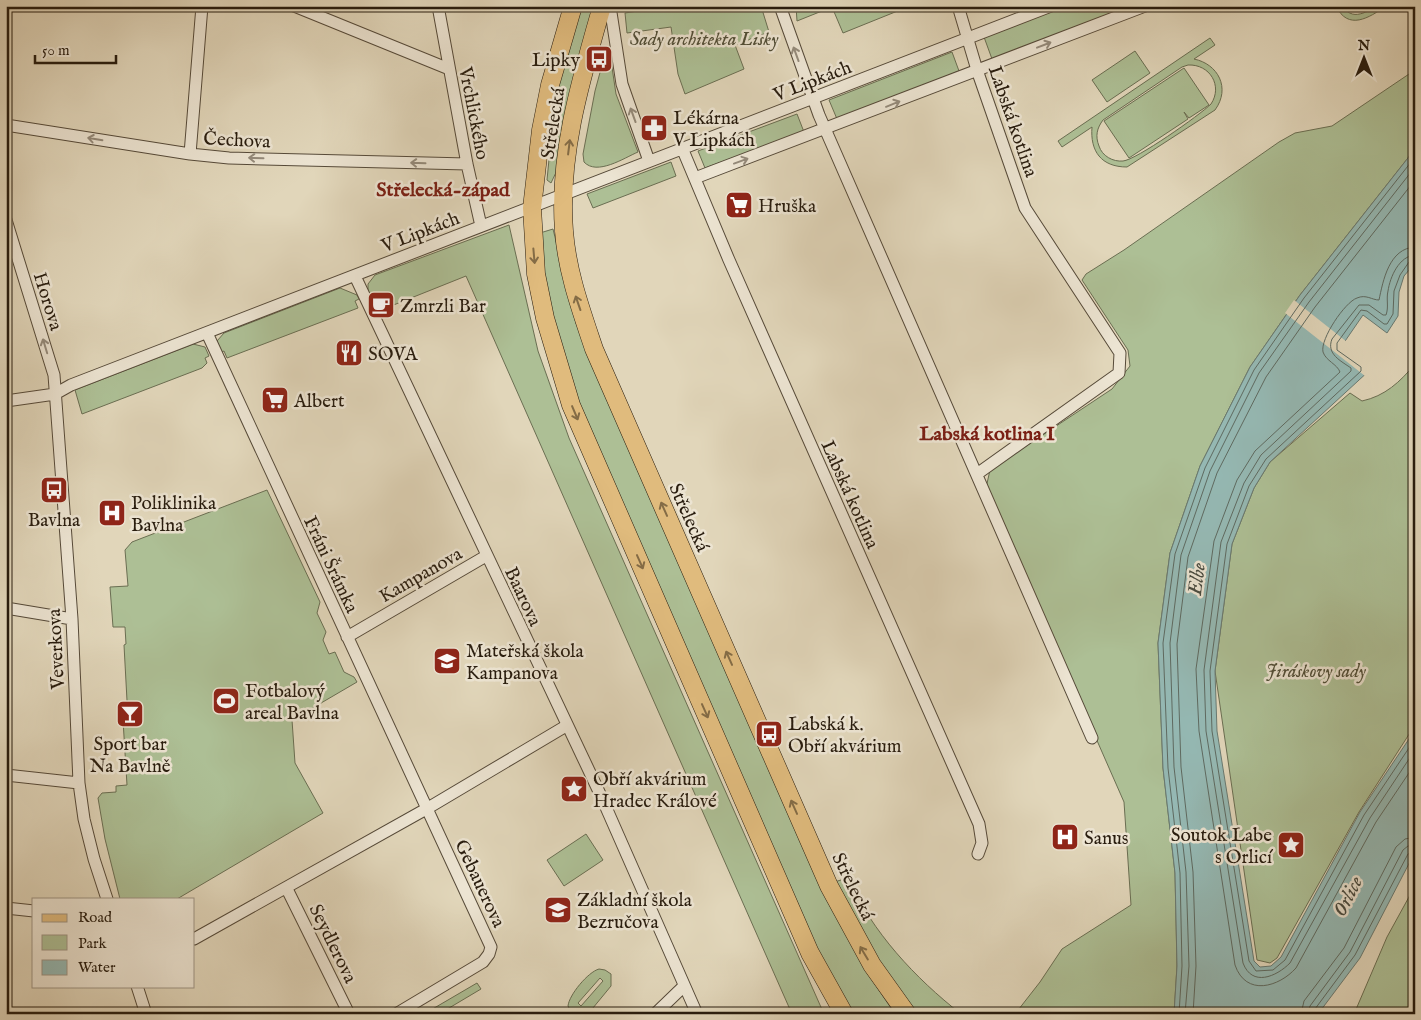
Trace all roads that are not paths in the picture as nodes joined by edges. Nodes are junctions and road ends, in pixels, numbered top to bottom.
1 (202, 6) edge
2 (294, 6) edge
3 (438, 6) edge
4 (573, 6) edge
5 (602, 6) edge
6 (610, 6) edge
7 (780, 6) edge
8 (958, 6) edge
9 (1051, 6) edge
10 (1144, 6) edge
11 (968, 38) junction
12 (449, 70) junction
13 (977, 70) junction
14 (813, 99) junction
15 (6, 125) edge
16 (827, 130) junction
17 (682, 148) junction
18 (190, 154) junction
19 (650, 161) junction
20 (467, 164) junction
21 (695, 178) junction
22 (564, 195) junction
23 (532, 208) junction
24 (6, 220) edge
25 (481, 226) junction
26 (355, 276) junction
27 (207, 334) junction
28 (55, 394) junction
29 (6, 401) edge
30 (977, 474) junction
31 (486, 556) junction
32 (6, 608) edge
33 (72, 619) junction
34 (347, 637) junction
35 (566, 726) junction
36 (1092, 738) dead end
37 (6, 775) edge
38 (79, 783) junction
39 (428, 808) junction
40 (978, 854) dead end
41 (287, 888) junction
42 (106, 898) edge
43 (6, 908) edge
44 (32, 911) edge
45 (195, 938) edge
46 (810, 953) junction
47 (684, 986) junction
48 (138, 988) edge
49 (146, 1014) edge
50 (349, 1014) edge
51 (396, 1014) edge
52 (655, 1014) edge
53 (697, 1014) edge
54 (832, 1014) edge
55 (844, 1014) edge
56 (906, 1014) edge

1 - 18 street
2 - 12 street
3 - 12 street, Vrchlického
4 - 23 main road, Střelecká
22 -> 5 main road, Střelecká
19 -> 6 street
14 -> 7 street
8 - 11 street, Labská kotlina
9 - 11 street, V Lipkách
13 -> 10 street
11 - 13 street, Labská kotlina
11 - 14 street, V Lipkách
12 - 20 street, Vrchlického
16 -> 13 street
13 - 30 street, Labská kotlina
14 - 16 street
14 - 17 street, V Lipkách
18 -> 15 street, Čechova
21 -> 16 street
16 - 30 street
17 - 19 street, V Lipkách
17 - 21 street, Labská kotlina
20 -> 18 street, Čechova
19 - 22 street, V Lipkách
20 - 25 street, Vrchlického
21 - 40 street, Labská kotlina
22 - 23 street, V Lipkách
56 -> 22 main road, Střelecká
23 - 25 street, V Lipkách
23 -> 46 main road, Střelecká
28 -> 24 street, Horova
25 - 26 street, V Lipkách
26 - 27 street, V Lipkách
26 - 31 street, Baarova
27 - 28 street, V Lipkách
27 - 34 street, Fráni Šrámka
28 - 29 street, V Lipkách
28 - 33 street, Veverkova
30 - 36 street
31 - 34 street, Kampanova
31 - 35 street, Baarova
32 - 33 street
33 - 38 street, Veverkova
34 - 39 street, Fráni Šrámka
35 - 39 street
35 - 47 street, Baarova
37 - 38 street
38 - 42 street, Veverkova
39 - 41 street
39 - 51 street, Gebauerova
41 - 45 street
41 - 50 street, Seydlerova
43 - 44 street
46 - 54 main road, Střelecká
46 - 55 main road, Střelecká
47 - 52 street
47 - 53 street, Baarova
48 - 49 street

